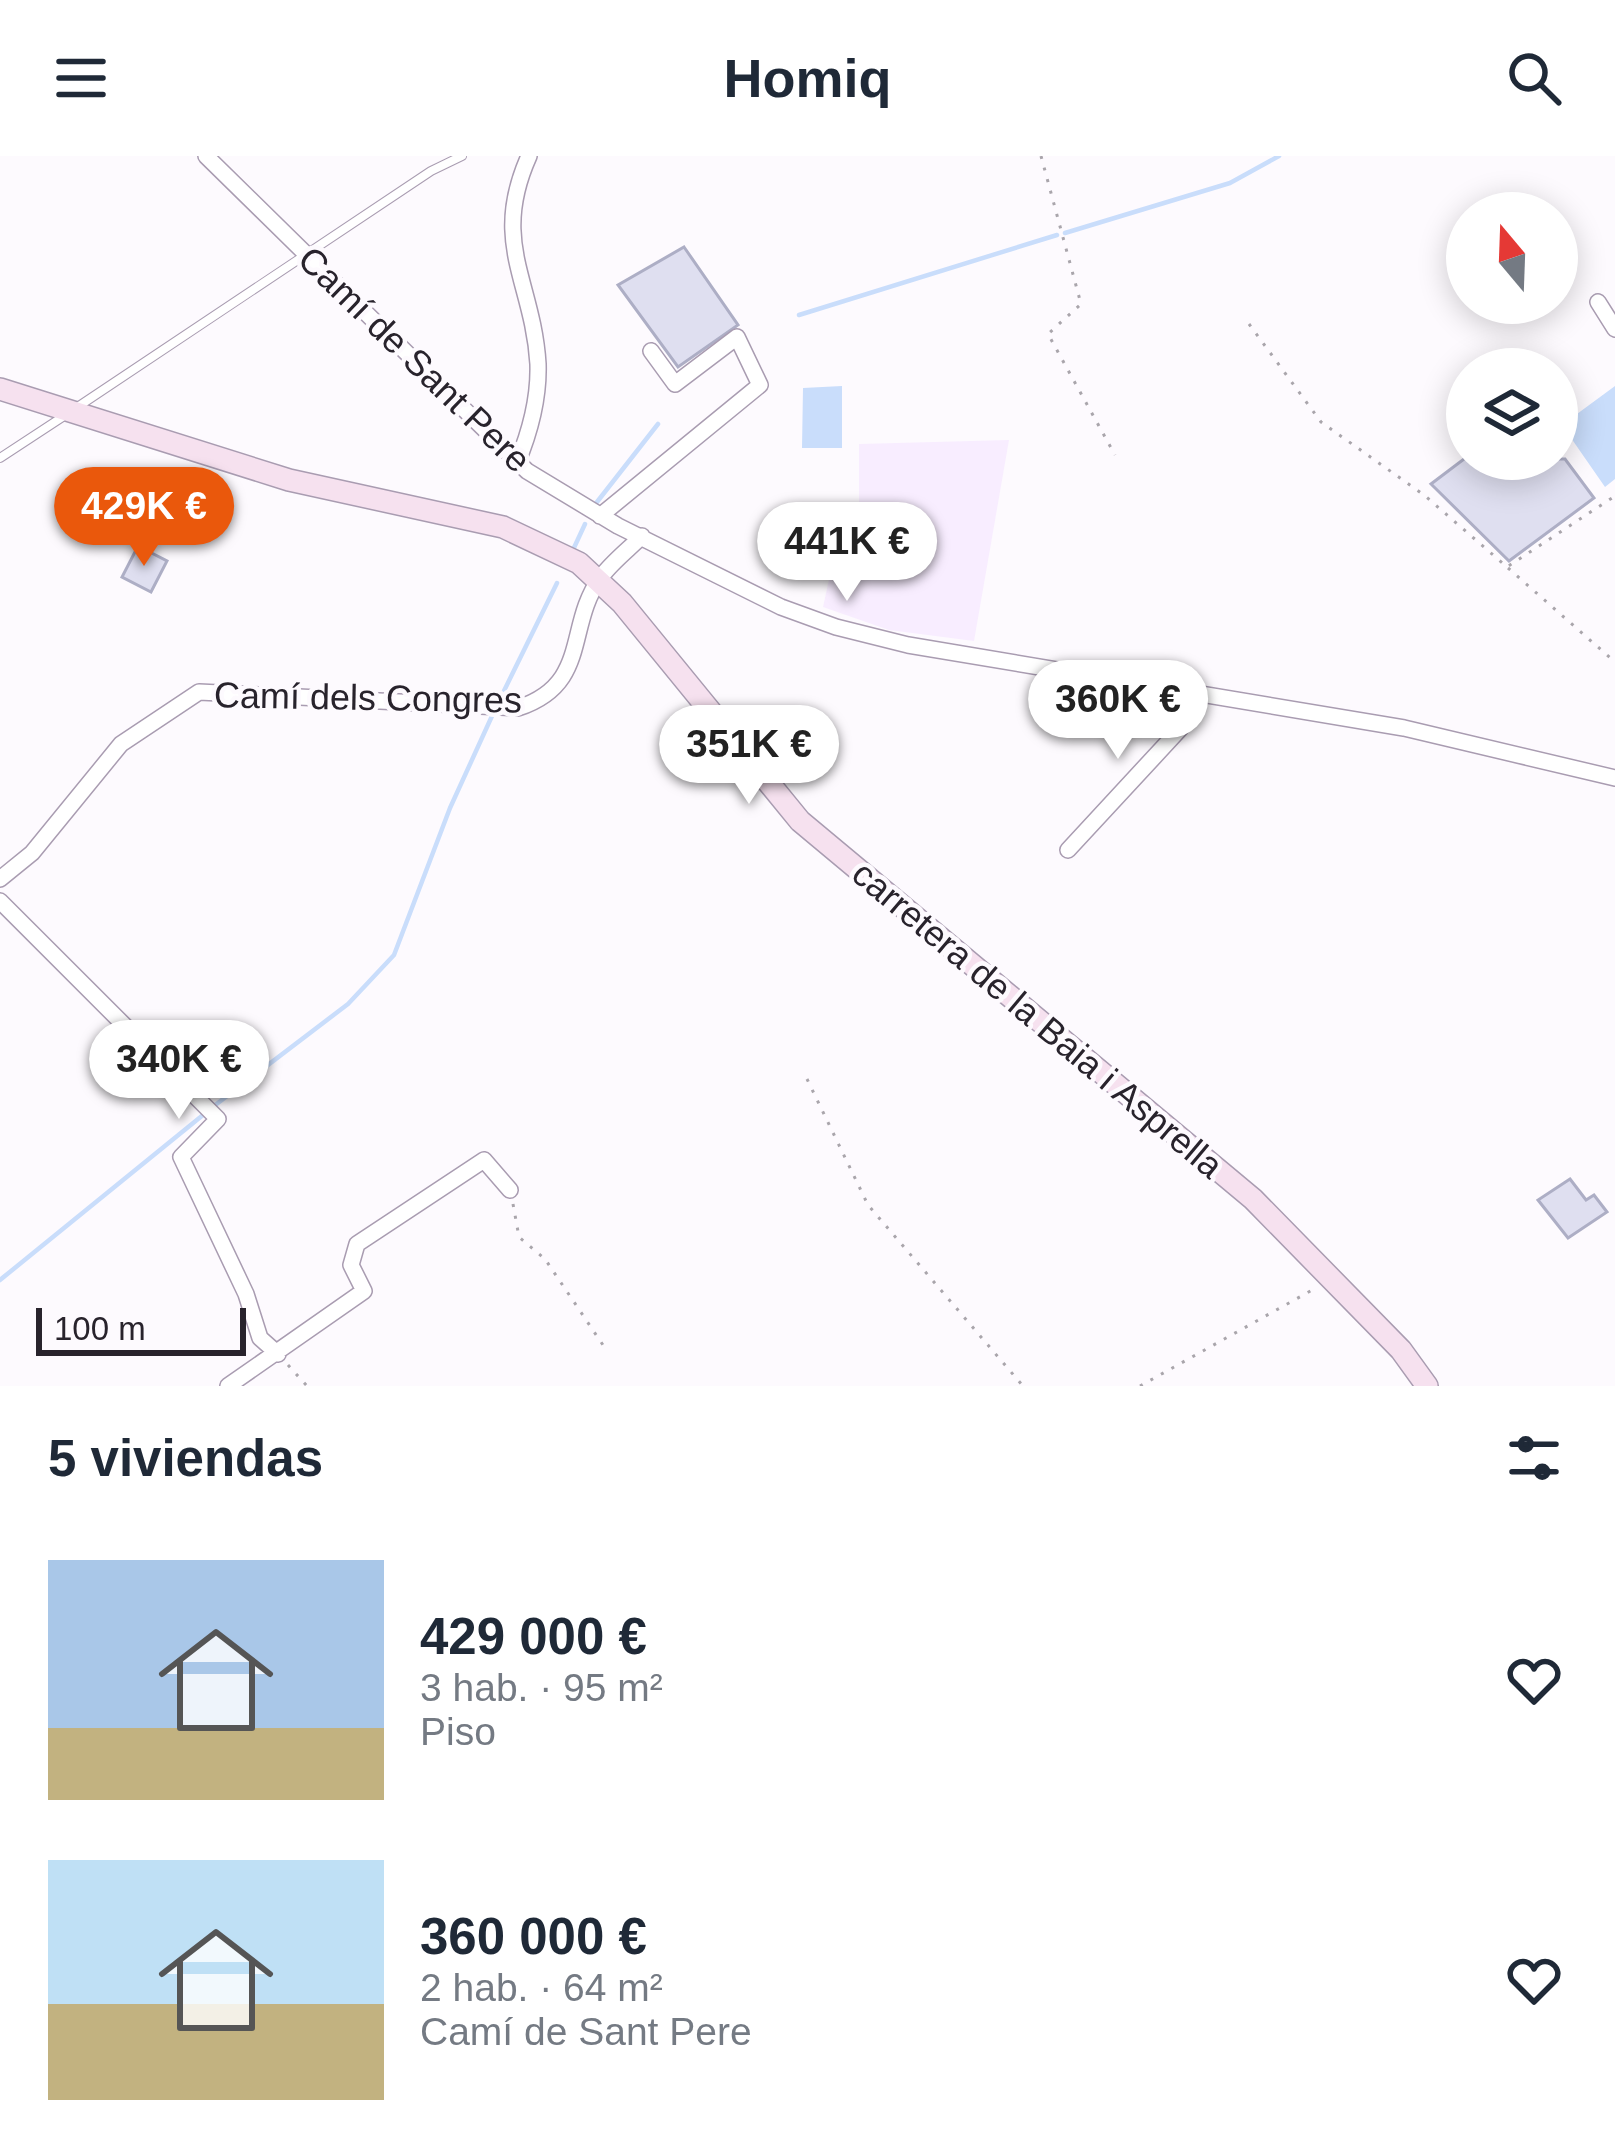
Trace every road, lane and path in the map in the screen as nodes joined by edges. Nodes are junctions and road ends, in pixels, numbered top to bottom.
1 (206, 156) edge
2 (462, 156) edge
3 (529, 156) edge
4 (1041, 156) edge
5 (309, 255) junction
6 (1598, 302) dead end
7 (1249, 323) dead end
8 (1615, 329) edge
9 (651, 351) dead end
10 (0, 389) edge
11 (72, 411) junction
12 (1115, 455) dead end
13 (0, 458) edge
14 (518, 463) junction
15 (1615, 496) edge
16 (600, 516) junction
17 (642, 536) junction
18 (1507, 567) junction
19 (599, 579) junction
20 (1615, 662) edge
21 (1195, 690) junction
22 (1615, 778) edge
23 (1068, 850) dead end
24 (0, 879) edge
25 (0, 901) edge
26 (807, 1079) dead end
27 (510, 1190) joint
28 (1330, 1278) junction
29 (605, 1348) dead end
30 (278, 1354) junction
31 (228, 1386) edge
32 (307, 1386) edge
33 (1023, 1386) edge
34 (1140, 1386) edge
35 (1427, 1386) edge

1 - 5 street, Camí de Sant Pere
2 - 5 lane
3 - 14 street
4 - 12 path
5 - 11 lane
5 - 14 street, Camí de Sant Pere
6 - 8 street
7 - 18 path
9 - 16 street
10 - 11 main road, carretera de la Baia i Asprella
11 - 13 lane
11 - 19 main road, carretera de la Baia i Asprella
14 - 16 street, Camí de Sant Pere
15 - 18 path
16 - 17 street, Camí de Sant Pere
17 - 19 street, Camí dels Congres
17 - 21 street, Camí de Sant Pere
18 - 20 path
19 - 24 street, Camí dels Congres
19 - 28 main road, carretera de la Baia i Asprella
21 - 22 street, Camí de Sant Pere
21 - 23 street
25 - 30 street
26 - 33 path
27 - 29 path
27 - 30 street
28 - 34 path
28 - 35 main road, carretera de la Baia i Asprella
30 - 31 street
30 - 32 path

